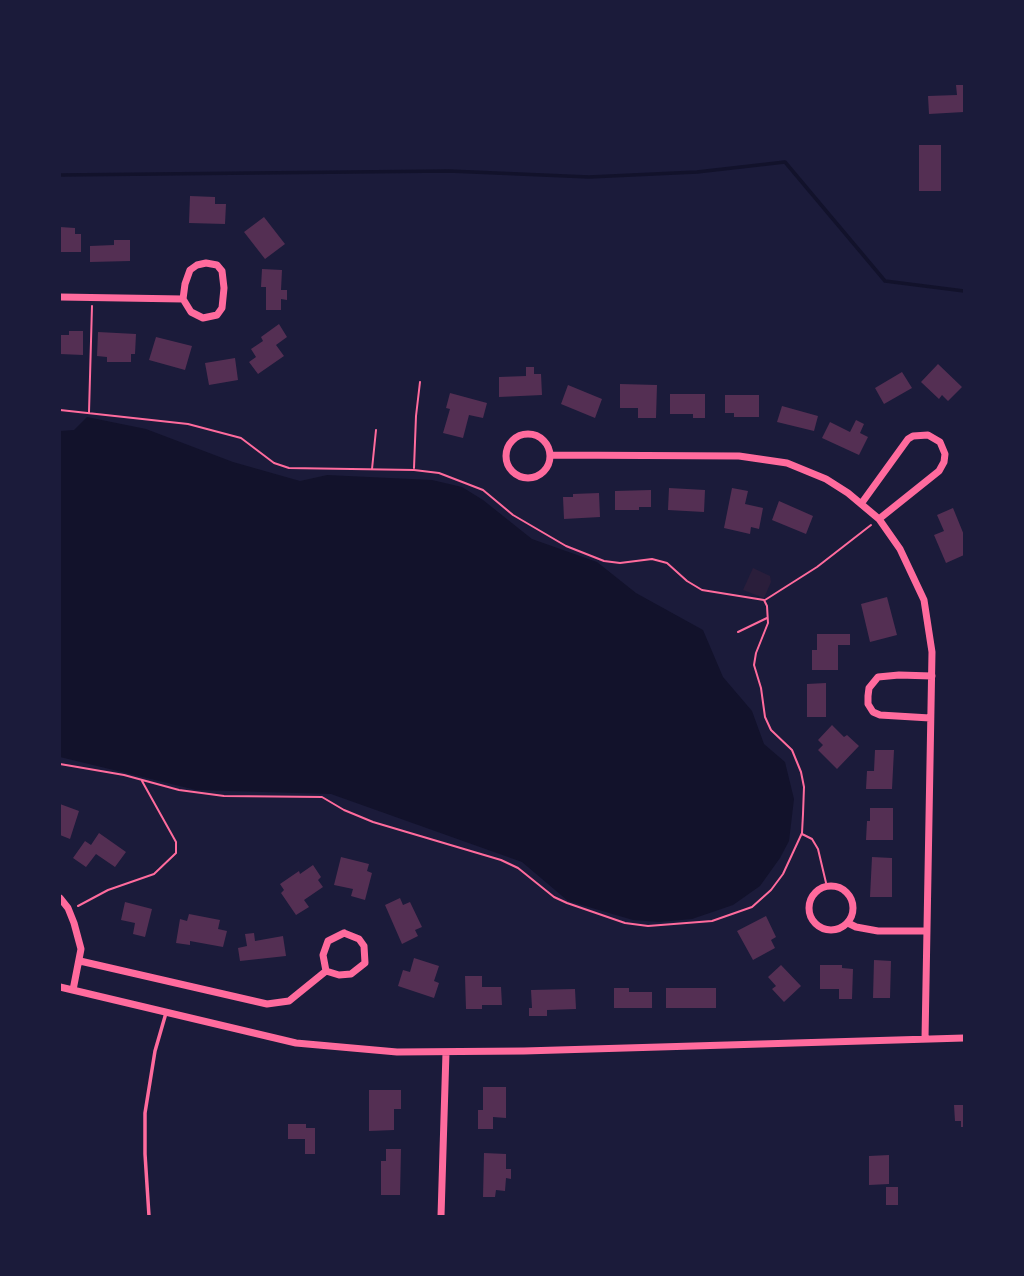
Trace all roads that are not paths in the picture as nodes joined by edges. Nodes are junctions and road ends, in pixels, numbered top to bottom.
1 (60, 298) edge
2 (183, 299) junction
3 (551, 455) junction
4 (861, 503) junction
5 (879, 519) junction
6 (932, 676) junction
7 (930, 718) junction
8 (60, 898) edge
9 (848, 923) junction
10 (927, 931) junction
11 (80, 961) junction
12 (326, 971) junction
13 (60, 987) edge
14 (73, 990) junction
15 (166, 1013) junction
16 (925, 1038) junction
17 (964, 1038) edge
18 (446, 1052) junction
19 (149, 1216) edge
20 (441, 1216) edge

1 - 2 street
2 - 2 street
3 - 3 street
3 - 4 street
4 - 5 street
4 - 5 street
5 - 6 street
6 - 7 street
6 - 7 street
7 - 10 street
8 - 11 street
9 - 9 street
9 - 10 street
10 - 16 street
11 - 12 street
11 - 14 street
12 - 12 street
13 - 14 street
14 - 15 street
15 - 18 street
15 - 19 lane
16 - 17 street
16 - 18 street
18 - 20 street

